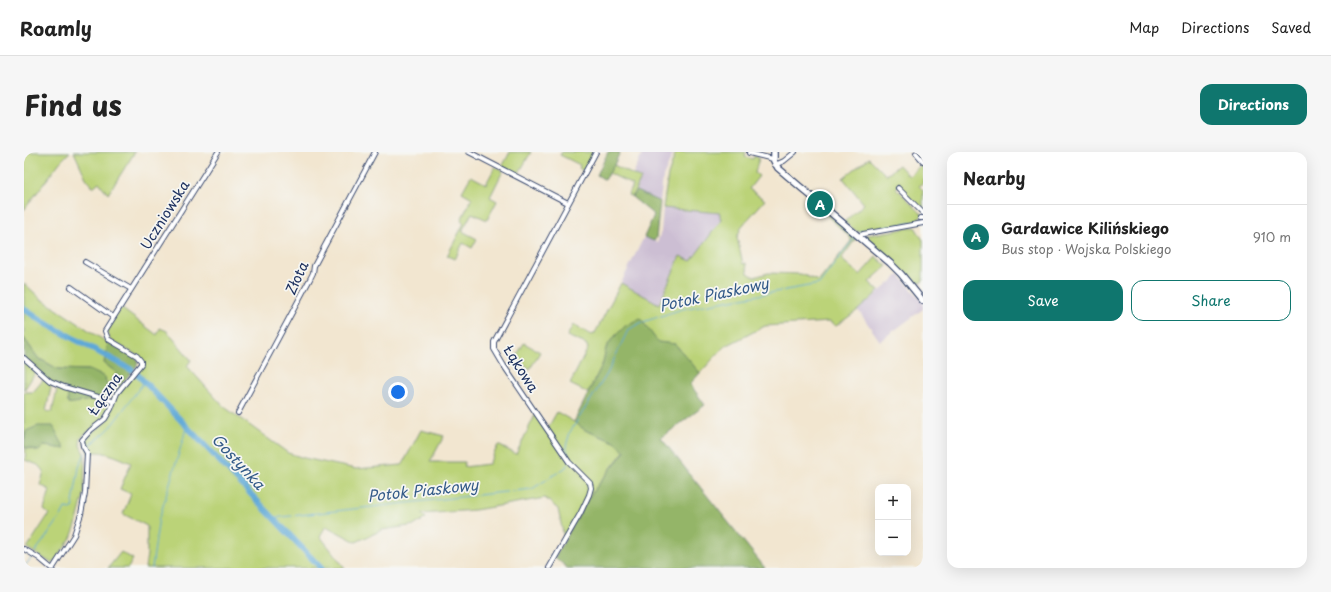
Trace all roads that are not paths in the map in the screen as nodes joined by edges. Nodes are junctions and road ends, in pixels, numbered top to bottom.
1 (218, 152) edge
2 (375, 152) edge
3 (469, 152) edge
4 (596, 152) edge
5 (774, 152) edge
6 (795, 152) edge
7 (749, 153) dead end
8 (916, 153) dead end
9 (923, 161) edge
10 (774, 162) junction
11 (898, 188) dead end
12 (568, 204) junction
13 (923, 213) edge
14 (923, 223) edge
15 (859, 236) junction
16 (84, 262) dead end
17 (71, 287) dead end
18 (131, 289) junction
19 (923, 301) edge
20 (113, 317) junction
21 (106, 336) joint
22 (24, 358) edge
23 (112, 401) junction
24 (238, 413) dead end
25 (24, 549) edge
26 (52, 568) edge
27 (549, 568) edge

1 - 18 street, Uczniowska
2 - 24 street, Złota
3 - 12 street
4 - 12 street, Łąkowa
5 - 10 street
6 - 10 street
7 - 10 street
8 - 9 street
10 - 15 street
11 - 13 street
12 - 27 street, Łąkowa
14 - 15 street
15 - 19 street
16 - 18 street
17 - 20 street
18 - 20 street, Uczniowska
20 - 21 street, Uczniowska
21 - 23 street, Łączna
22 - 23 street
23 - 26 street, Łączna
25 - 26 street

